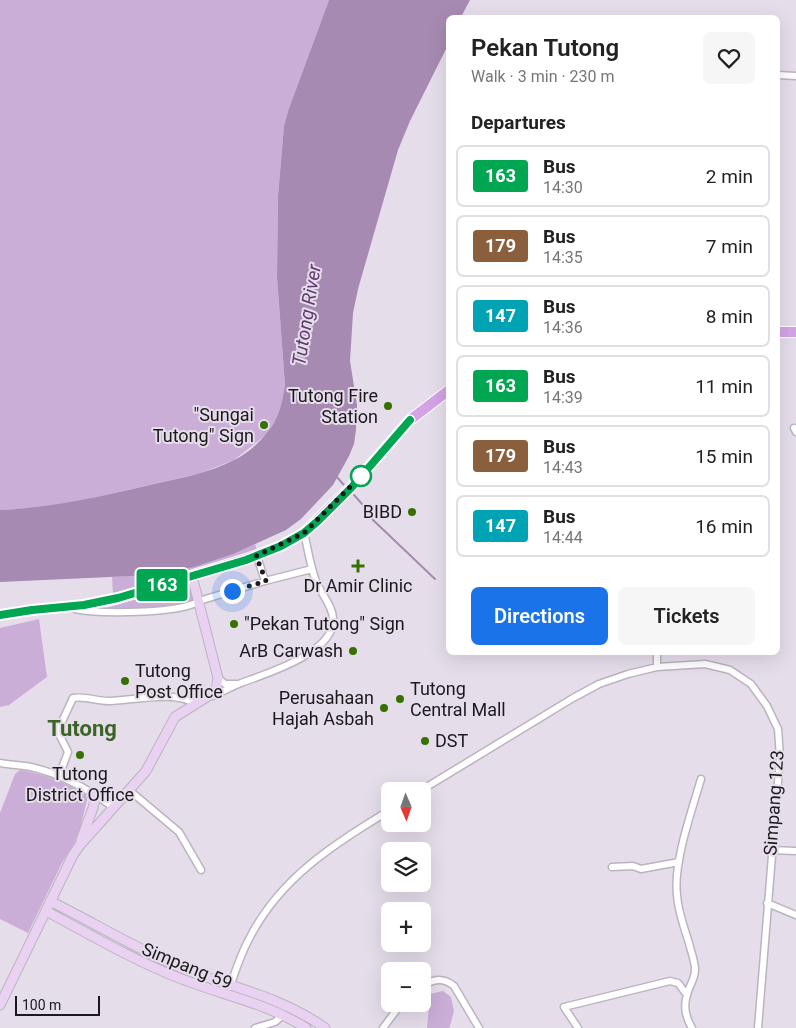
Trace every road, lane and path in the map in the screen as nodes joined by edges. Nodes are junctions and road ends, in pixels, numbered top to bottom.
1 (780, 75) edge
2 (796, 76) edge
3 (780, 332) edge
4 (796, 332) edge
5 (446, 392) edge
6 (304, 533) junction
7 (256, 556) junction
8 (312, 569) junction
9 (192, 576) junction
10 (266, 581) junction
11 (199, 601) junction
12 (66, 607) junction
13 (0, 615) edge
14 (657, 655) edge
15 (657, 667) junction
16 (218, 678) junction
17 (239, 684) junction
18 (207, 698) junction
19 (195, 705) junction
20 (0, 762) edge
21 (59, 776) junction
22 (701, 779) dead end
23 (431, 784) edge
24 (129, 790) junction
25 (96, 794) junction
26 (114, 807) junction
27 (381, 816) edge
28 (80, 845) junction
29 (771, 850) junction
30 (796, 851) edge
31 (679, 862) junction
32 (612, 867) dead end
33 (201, 870) dead end
34 (50, 901) junction
35 (767, 904) junction
36 (46, 910) junction
37 (796, 915) edge
38 (431, 981) edge
39 (231, 985) junction
40 (3, 991) edge
41 (227, 994) junction
42 (687, 995) junction
43 (0, 1004) edge
44 (394, 1012) edge
45 (283, 1015) junction
46 (255, 1028) edge
47 (306, 1028) edge
48 (325, 1028) edge
49 (383, 1028) edge
50 (479, 1028) edge
51 (578, 1028) edge
52 (692, 1028) edge
53 (758, 1028) edge

1 - 2 street
3 - 4 main road
5 - 6 main road
6 - 7 main road
6 - 8 street
7 - 9 main road
7 - 10 street
8 - 10 street
8 - 17 street
9 - 11 street
9 - 12 main road
10 - 11 street
11 - 12 street
11 - 16 street
12 - 13 main road
14 - 15 street
15 - 23 street, Simpang 123
15 - 29 street, Simpang 123
16 - 17 street
16 - 18 street
17 - 18 street
18 - 19 street
19 - 21 street
19 - 24 street
20 - 21 street
21 - 25 street
22 - 31 street
24 - 26 street
24 - 33 street
25 - 26 street
25 - 28 street
26 - 28 street
27 - 39 street
28 - 34 street
29 - 30 street
29 - 35 street, Simpang 123
31 - 32 street
31 - 42 street
34 - 36 street
34 - 39 street, Simpang 59
35 - 37 street
35 - 53 street, Simpang 123
36 - 40 street
36 - 41 street, Simpang 59
38 - 50 street
39 - 41 street
39 - 48 street, Simpang 59
40 - 43 street
41 - 45 street, Simpang 59
42 - 51 street
42 - 52 street
44 - 49 street
45 - 46 street
45 - 47 street, Simpang 59

